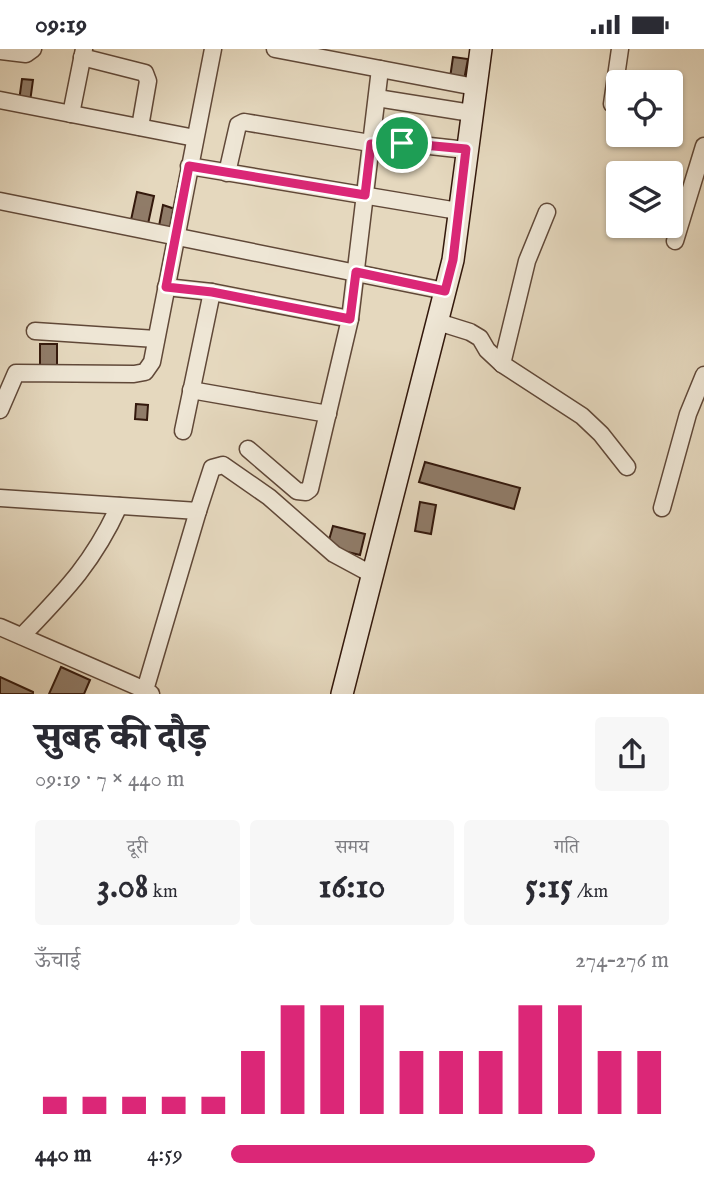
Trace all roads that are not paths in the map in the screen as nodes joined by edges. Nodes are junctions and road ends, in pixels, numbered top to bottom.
1 (33, 49) edge
2 (213, 49) edge
3 (275, 49) edge
4 (481, 49) edge
5 (620, 49) edge
6 (0, 51) edge
7 (83, 53) edge
8 (380, 69) junction
9 (617, 70) edge
10 (475, 87) junction
11 (377, 98) junction
12 (0, 100) edge
13 (471, 113) junction
14 (71, 114) junction
15 (140, 127) junction
16 (195, 138) junction
17 (371, 144) junction
18 (704, 146) edge
19 (466, 149) junction
20 (189, 166) junction
21 (227, 173) junction
22 (365, 195) junction
23 (0, 201) edge
24 (458, 211) junction
25 (547, 212) dead end
26 (176, 236) junction
27 (675, 241) dead end
28 (356, 272) junction
29 (166, 287) junction
30 (445, 291) junction
31 (212, 292) junction
32 (350, 319) junction
33 (438, 322) junction
34 (36, 331) dead end
35 (156, 339) junction
36 (502, 364) junction
37 (704, 375) edge
38 (191, 390) junction
39 (0, 410) edge
40 (328, 414) junction
41 (696, 415) edge
42 (183, 431) dead end
43 (248, 449) dead end
44 (627, 467) dead end
45 (0, 498) edge
46 (119, 506) junction
47 (662, 509) dead end
48 (198, 511) junction
49 (373, 575) junction
50 (0, 627) edge
51 (22, 636) junction
52 (148, 692) edge
53 (342, 694) edge

1 - 6 street
2 - 16 street
3 - 8 street
4 - 10 street
5 - 9 street
7 - 14 street
7 - 15 street
8 - 10 street
8 - 11 street
10 - 13 street
11 - 13 street
11 - 17 street
12 - 14 street
13 - 19 street
14 - 15 street
15 - 16 street
16 - 20 street
17 - 19 street
17 - 21 street
17 - 22 street
18 - 27 street
19 - 24 street
20 - 21 street
20 - 26 street
21 - 22 street
22 - 24 street
22 - 28 street
23 - 26 street
24 - 30 street
25 - 36 street
26 - 28 street
26 - 29 street
28 - 30 street
28 - 32 street
29 - 31 street
29 - 35 street
30 - 33 street
31 - 32 street
31 - 38 street
32 - 40 street
33 - 36 street
33 - 49 street
34 - 35 street
35 - 39 street
36 - 44 street
37 - 41 street
38 - 40 street
38 - 42 street
40 - 43 street
41 - 47 street
45 - 46 street
46 - 48 street
46 - 51 street
48 - 49 street
48 - 52 street
49 - 53 street
50 - 51 street
51 - 52 street

